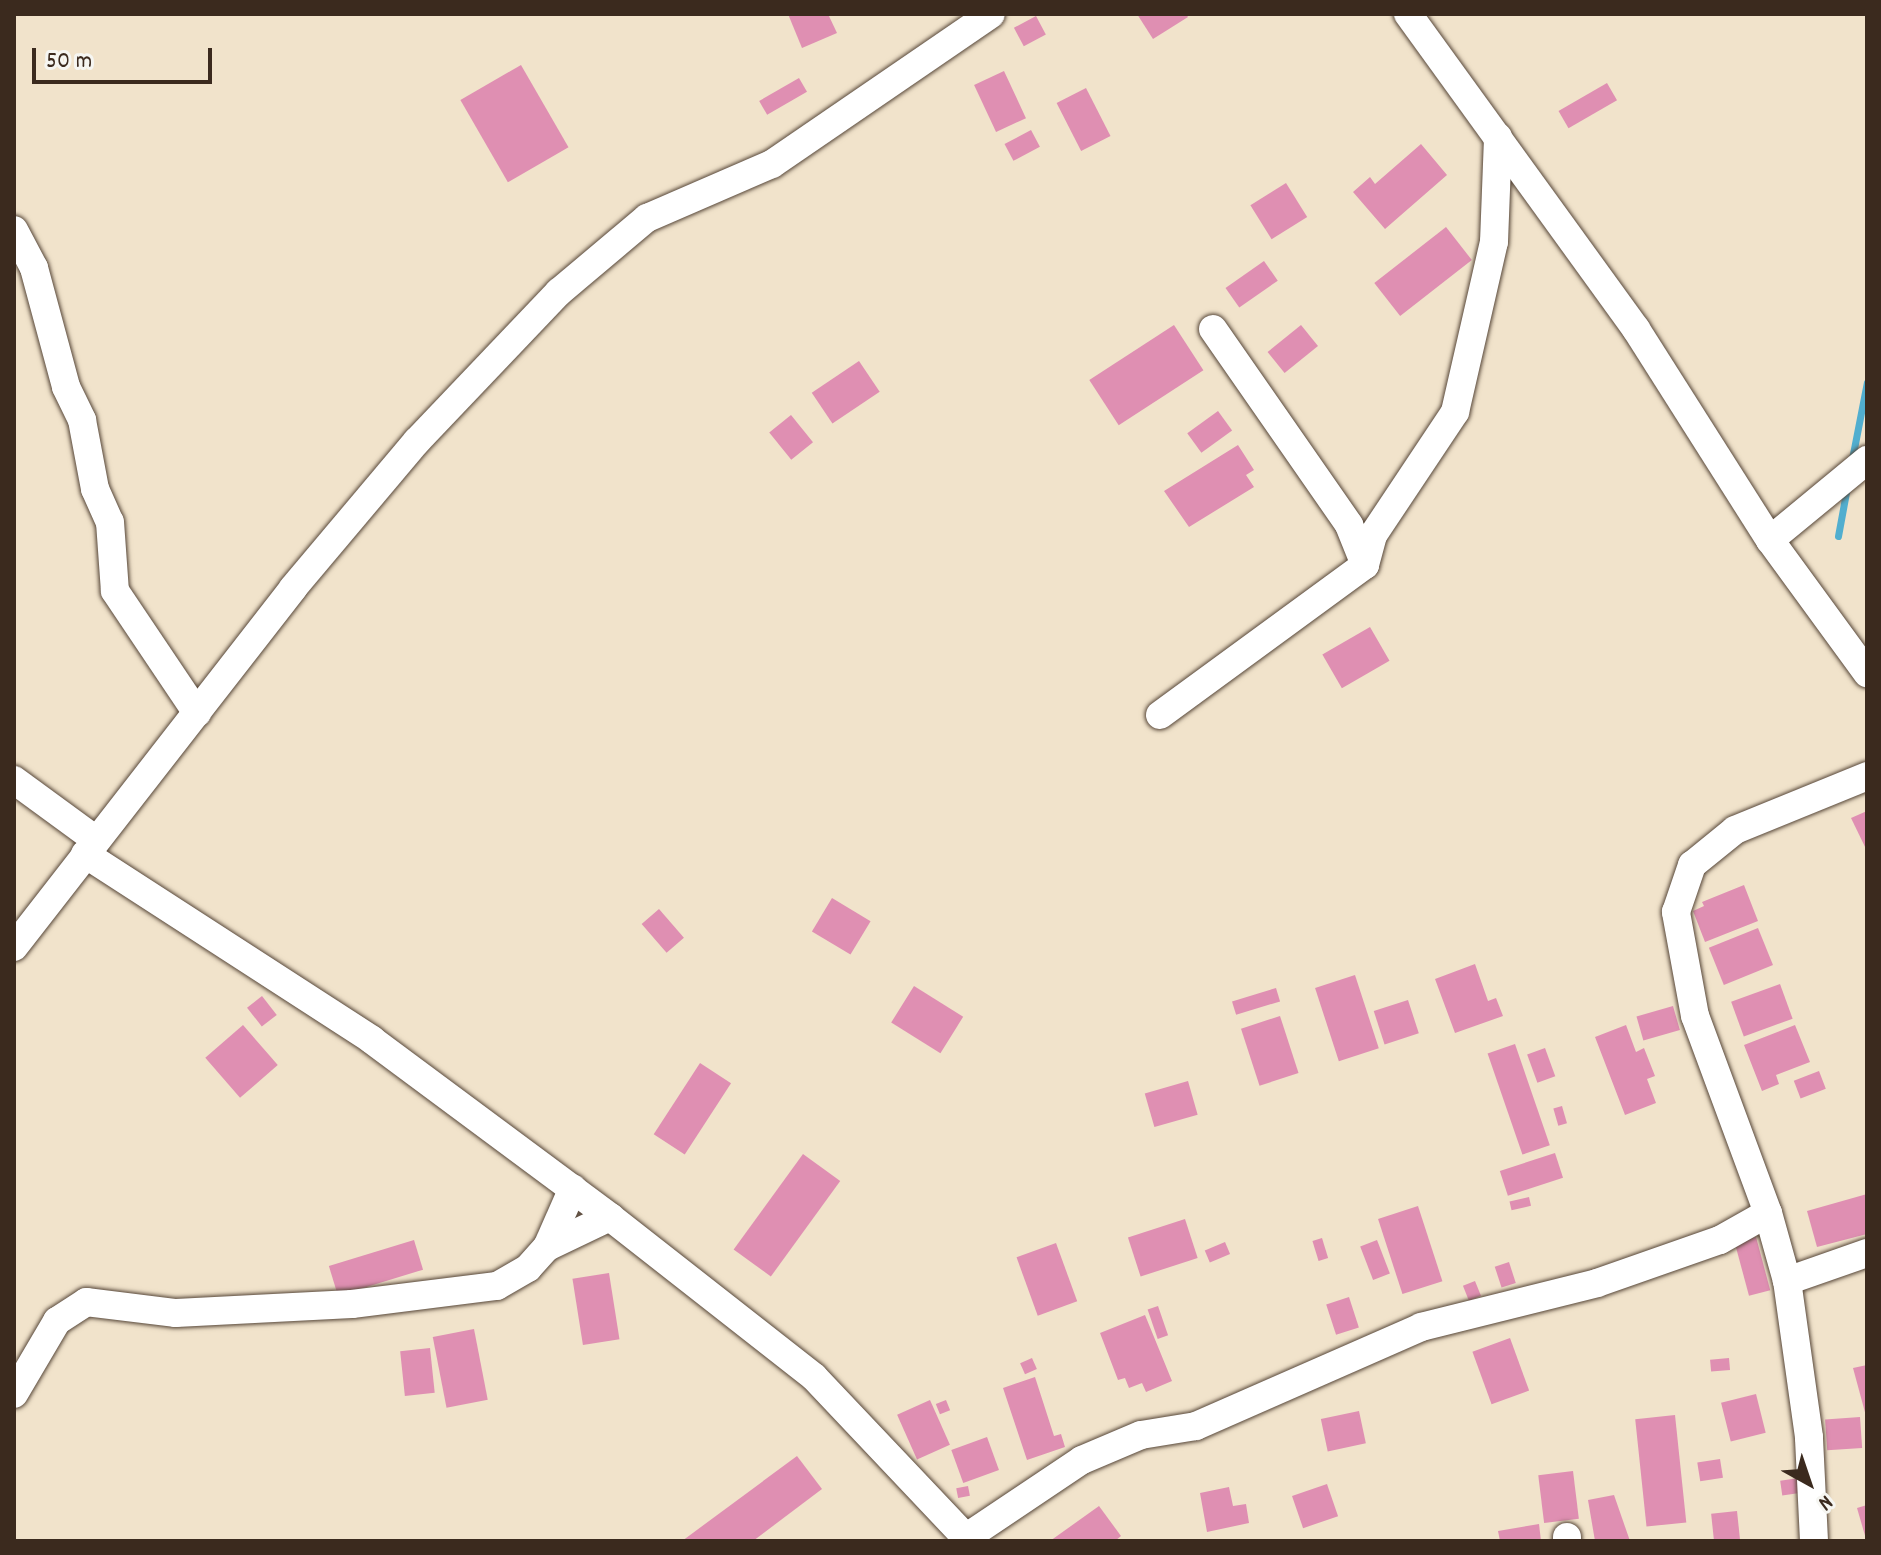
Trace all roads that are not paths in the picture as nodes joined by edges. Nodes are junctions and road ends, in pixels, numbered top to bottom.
1 (991, 14) edge
2 (1408, 14) edge
3 (1498, 137) junction
4 (14, 230) edge
5 (1213, 329) dead end
6 (1867, 460) edge
7 (1770, 540) junction
8 (1365, 565) junction
9 (1867, 673) edge
10 (197, 713) junction
11 (1160, 715) dead end
12 (1867, 776) edge
13 (14, 780) edge
14 (90, 847) junction
15 (14, 947) edge
16 (573, 1188) junction
17 (1768, 1213) junction
18 (610, 1217) junction
19 (547, 1247) junction
20 (1867, 1253) edge
21 (1787, 1281) junction
22 (14, 1394) edge
23 (968, 1539) edge
24 (1814, 1541) edge

1 - 10 street
2 - 3 street
3 - 7 street
3 - 8 street
4 - 10 street
5 - 8 street
6 - 7 street
7 - 9 street
8 - 11 street
10 - 14 street
12 - 17 street
13 - 14 street
14 - 15 street
14 - 16 street
16 - 18 street
16 - 19 street
17 - 21 street
17 - 23 street
18 - 19 street
18 - 23 street
19 - 22 street
20 - 21 street
21 - 24 street

